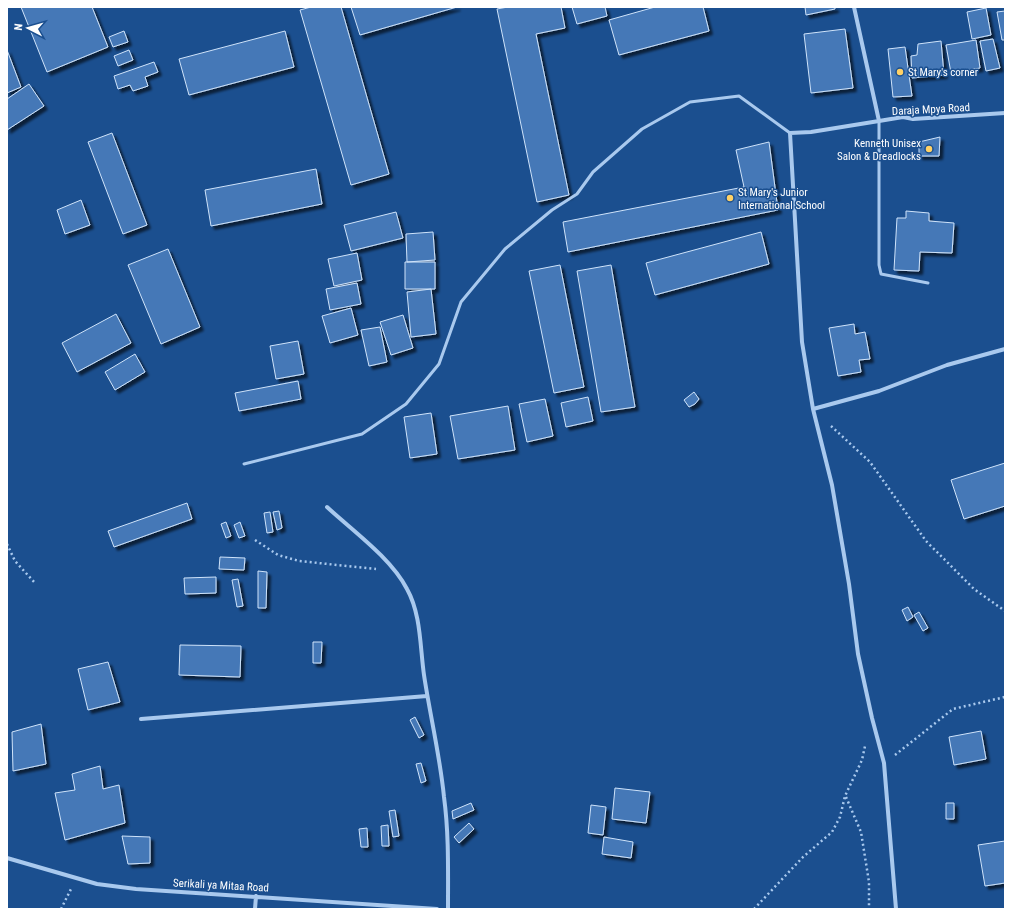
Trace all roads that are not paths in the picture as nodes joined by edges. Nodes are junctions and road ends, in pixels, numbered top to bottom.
1 (854, 7) edge
2 (1005, 112) edge
3 (879, 121) junction
4 (790, 132) junction
5 (928, 283) dead end
6 (1005, 349) edge
7 (813, 409) junction
8 (244, 464) dead end
9 (327, 507) dead end
10 (427, 696) junction
11 (141, 719) dead end
12 (7, 858) edge
13 (256, 896) junction
14 (255, 909) edge
15 (437, 909) edge
16 (448, 909) edge
17 (896, 909) edge

1 - 3 street, Daraja Mpya Road
2 - 3 street, Daraja Mpya Road
3 - 4 street
3 - 5 lane
4 - 7 street
4 - 8 lane
6 - 7 street
7 - 17 street
9 - 10 street
10 - 11 street
10 - 16 street
12 - 13 street, Serikali ya Mitaa Road
13 - 14 street
13 - 15 street, Serikali ya Mitaa Road

